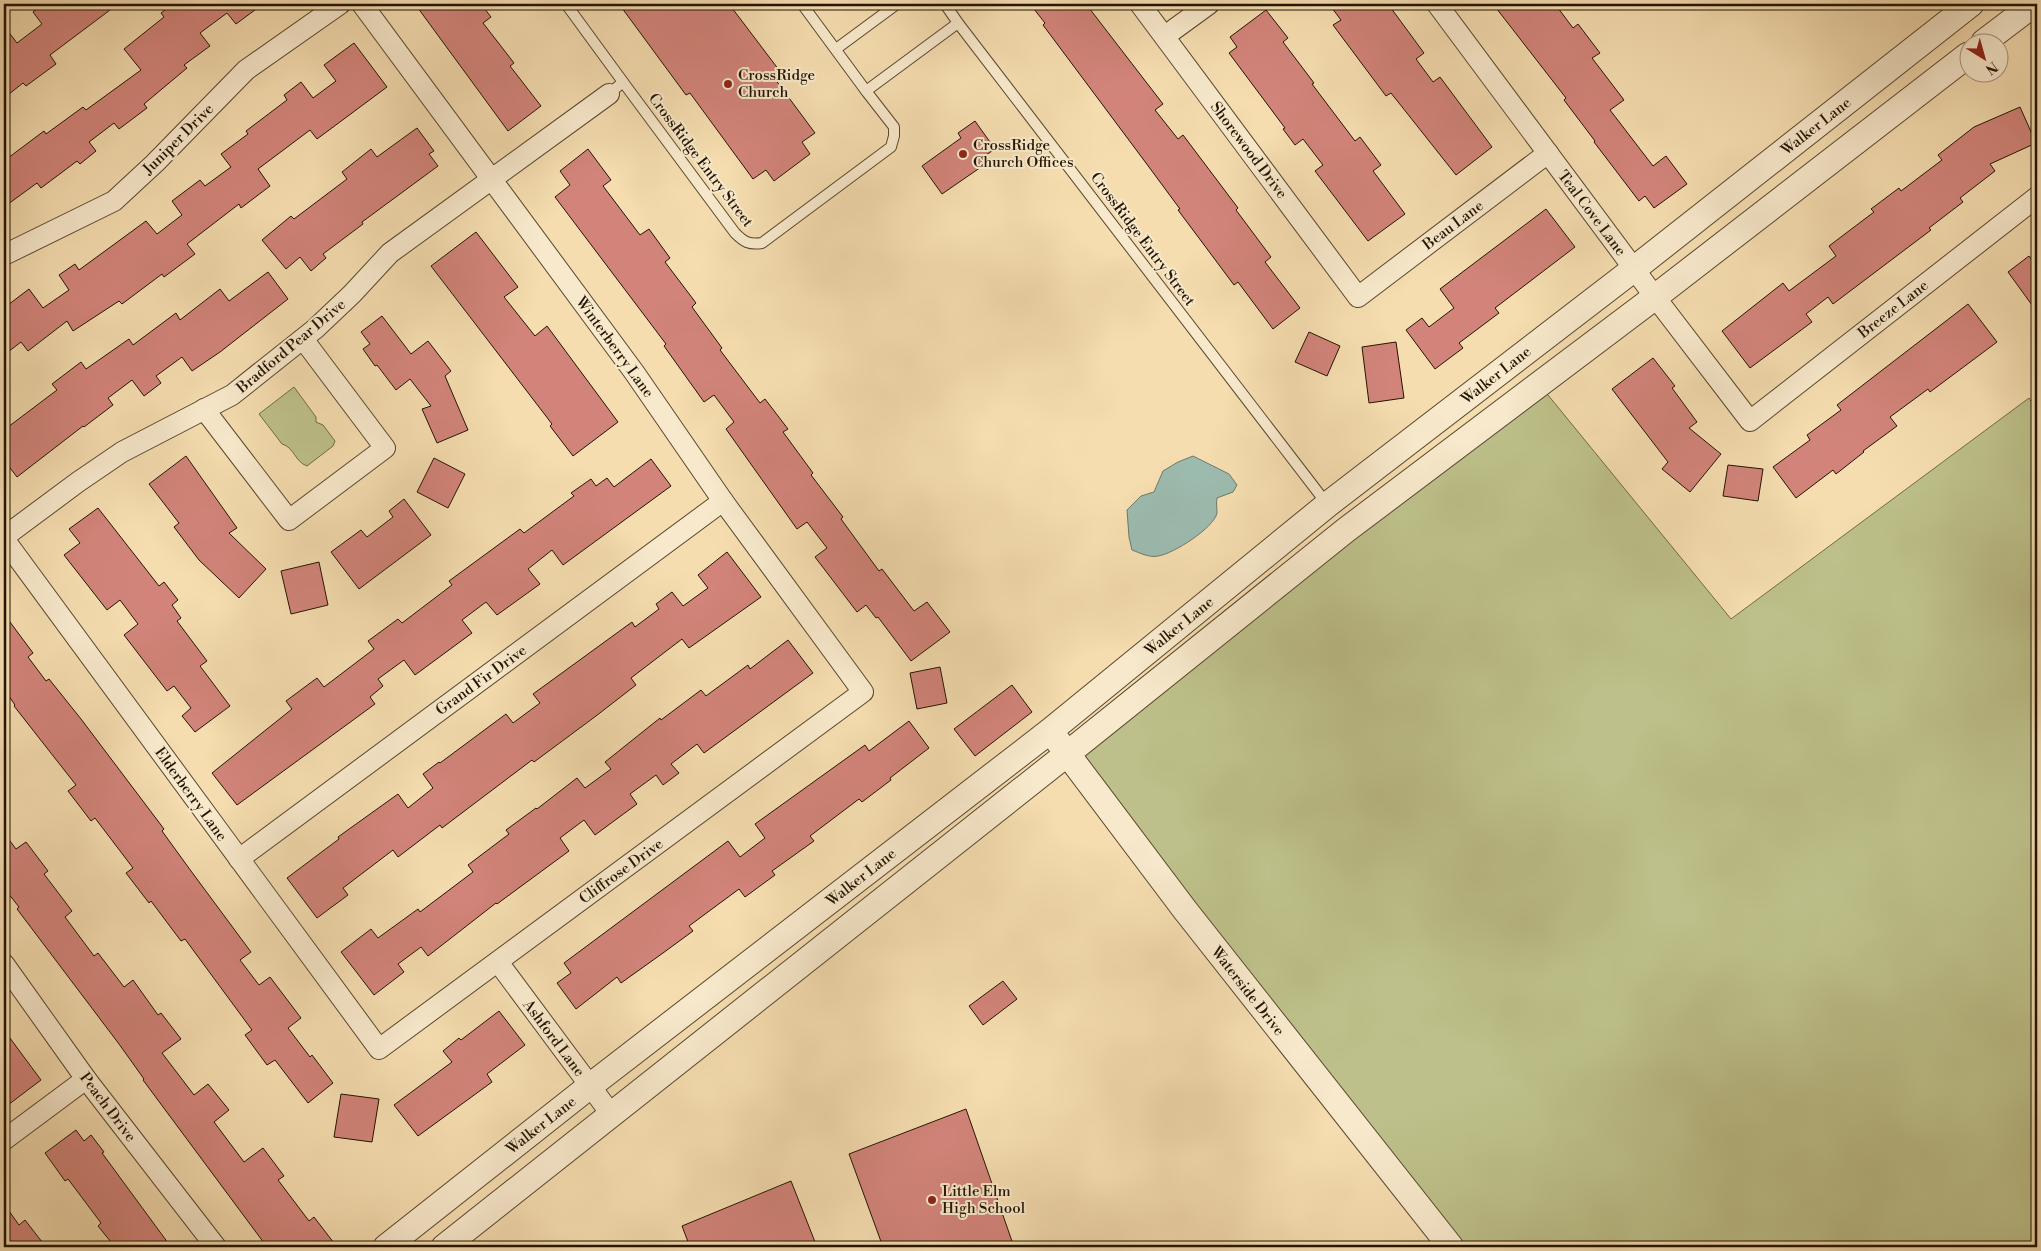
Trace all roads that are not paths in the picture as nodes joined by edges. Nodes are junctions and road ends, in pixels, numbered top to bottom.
1 (340, 4) edge
2 (362, 4) edge
3 (566, 4) edge
4 (803, 4) edge
5 (897, 4) edge
6 (945, 4) edge
7 (1140, 4) edge
8 (1209, 4) edge
9 (1437, 4) edge
10 (1971, 4) edge
11 (2016, 4) edge
12 (2034, 4) edge
13 (958, 23) junction
14 (1983, 32) edge
15 (1997, 32) edge
16 (1165, 36) junction
17 (836, 49) junction
18 (1958, 60) edge
19 (616, 88) junction
20 (866, 91) junction
21 (1548, 153) junction
22 (491, 180) junction
23 (2037, 197) edge
24 (4, 255) edge
25 (1645, 284) junction
26 (1358, 297) joint
27 (302, 339) junction
28 (204, 409) junction
29 (1750, 421) joint
30 (723, 502) junction
31 (1327, 505) junction
32 (1346, 530) junction
33 (4, 538) edge
34 (863, 692) joint
35 (1050, 731) junction
36 (1066, 754) junction
37 (239, 859) junction
38 (498, 962) junction
39 (4, 964) edge
40 (379, 1049) joint
41 (86, 1079) junction
42 (590, 1086) junction
43 (611, 1114) junction
44 (4, 1140) edge
45 (216, 1247) edge
46 (386, 1247) edge
47 (444, 1247) edge
48 (1451, 1247) edge

1 - 24 street, Juniper Drive
2 - 22 street, Winterberry Lane
3 - 19 lane, CrossRidge Entry Street
4 - 17 lane, CrossRidge Entry Street
5 - 17 lane
6 - 13 lane, CrossRidge Entry Street
7 - 16 street, Shorewood Drive
8 - 16 street
9 - 21 street, Teal Cove Lane
10 - 25 street, Walker Lane
11 - 14 street
12 - 15 street
13 - 20 lane
13 - 31 lane, CrossRidge Entry Street
16 - 26 street, Shorewood Drive
17 - 20 lane, CrossRidge Entry Street
18 - 25 street, Walker Lane
19 - 20 lane, CrossRidge Entry Street
19 - 22 street, Bradford Pear Drive
21 - 25 street, Teal Cove Lane
21 - 26 street, Beau Lane
22 - 27 street, Bradford Pear Drive
22 - 30 street, Winterberry Lane
23 - 29 street, Breeze Lane
25 - 29 street, Teal Cove Lane
25 - 31 street, Walker Lane
25 - 32 street, Walker Lane
27 - 28 street, Bradford Pear Drive
27 - 28 street
28 - 33 street, Bradford Pear Drive
30 - 34 street, Winterberry Lane
30 - 37 street, Grand Fir Drive
31 - 32 street
31 - 35 street, Walker Lane
32 - 36 street, Walker Lane
33 - 37 street, Elderberry Lane
34 - 38 street, Cliffrose Drive
35 - 36 street, Waterside Drive
35 - 42 street, Walker Lane
36 - 43 street, Walker Lane
36 - 48 street, Waterside Drive
37 - 40 street, Elderberry Lane
38 - 40 street, Cliffrose Drive
38 - 42 street, Ashford Lane
39 - 41 street, Peach Drive
41 - 44 street
41 - 45 street, Peach Drive
42 - 43 street, Ashford Lane
42 - 46 street, Walker Lane
43 - 47 street, Walker Lane

